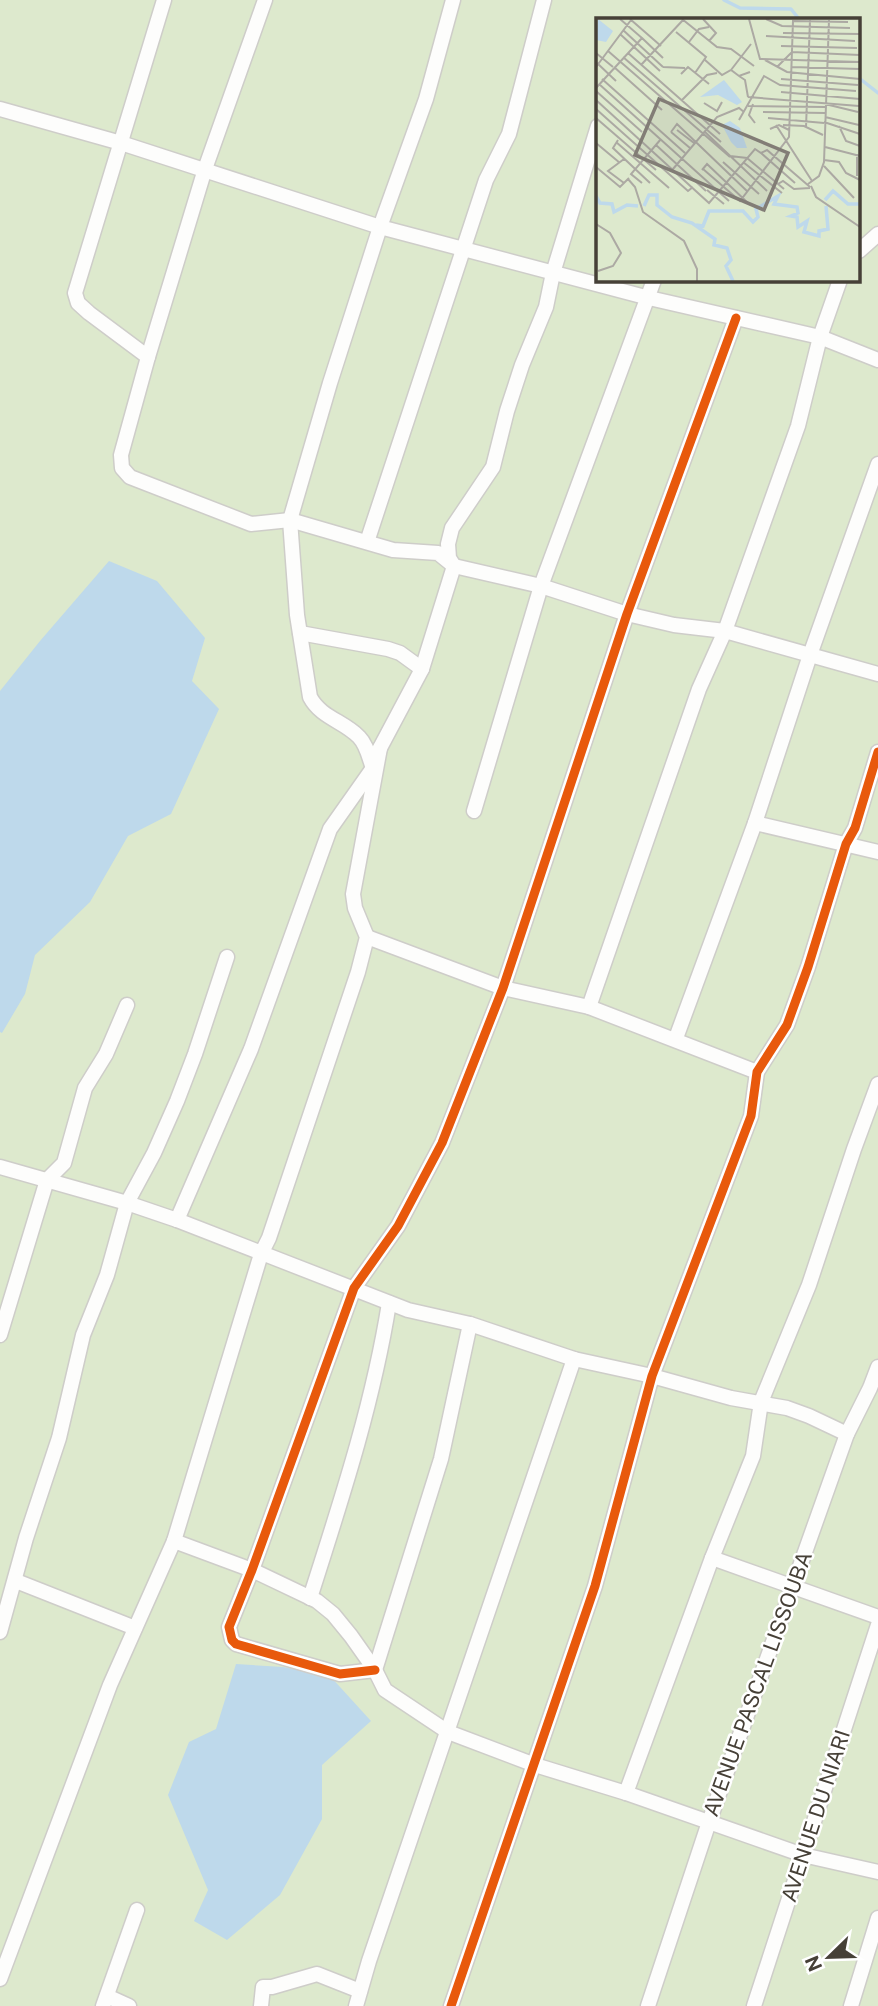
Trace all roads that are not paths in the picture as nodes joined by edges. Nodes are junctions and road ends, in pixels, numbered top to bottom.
1 (164, 0) edge
2 (265, 0) edge
3 (453, 0) edge
4 (544, 0) edge
5 (0, 109) edge
6 (596, 133) edge
7 (121, 143) junction
8 (205, 169) junction
9 (380, 227) junction
10 (878, 234) edge
11 (464, 247) junction
12 (860, 250) edge
13 (553, 273) junction
14 (653, 282) edge
15 (839, 282) edge
16 (649, 298) junction
17 (736, 318) junction
18 (820, 337) junction
19 (148, 357) junction
20 (878, 360) edge
21 (878, 464) edge
22 (290, 520) junction
23 (368, 542) junction
24 (454, 566) junction
25 (541, 586) junction
26 (627, 614) junction
27 (725, 631) junction
28 (300, 633) junction
29 (810, 655) junction
30 (422, 669) junction
31 (878, 674) edge
32 (380, 748) junction
33 (878, 752) edge
34 (373, 768) junction
35 (474, 811) dead end
36 (755, 823) junction
37 (846, 844) junction
38 (878, 852) edge
39 (367, 937) junction
40 (227, 957) dead end
41 (503, 988) junction
42 (127, 1005) dead end
43 (589, 1007) junction
44 (676, 1038) junction
45 (757, 1072) junction
46 (878, 1084) edge
47 (0, 1167) edge
48 (47, 1180) junction
49 (127, 1203) junction
50 (177, 1220) junction
51 (261, 1254) junction
52 (354, 1288) junction
53 (389, 1303) junction
54 (470, 1324) junction
55 (0, 1335) edge
56 (574, 1359) junction
57 (877, 1371) edge
58 (652, 1376) junction
59 (761, 1402) junction
60 (847, 1434) junction
61 (173, 1541) junction
62 (712, 1558) junction
63 (252, 1570) junction
64 (16, 1581) junction
65 (793, 1587) junction
66 (310, 1598) junction
67 (878, 1617) edge
68 (878, 1625) edge
69 (135, 1628) junction
70 (0, 1632) edge
71 (375, 1670) junction
72 (448, 1732) junction
73 (535, 1765) junction
74 (626, 1793) junction
75 (709, 1822) junction
76 (803, 1855) junction
77 (878, 1872) edge
78 (137, 1910) dead end
79 (878, 1918) edge
80 (3, 1961) edge
81 (0, 1979) edge
82 (105, 2001) edge
83 (358, 2002) edge
84 (129, 2006) edge
85 (261, 2006) edge
86 (451, 2006) edge
87 (648, 2006) edge
88 (754, 2006) edge
89 (851, 2006) edge

1 - 7 street
2 - 8 street
3 - 9 street
4 - 11 street
5 - 7 street
6 - 13 street
7 - 8 street
7 - 19 street
8 - 9 street
8 - 19 street
9 - 11 street
9 - 22 street
10 - 12 street
11 - 13 street
11 - 23 street
13 - 16 street
13 - 24 street
14 - 16 street
15 - 18 street
16 - 17 street
16 - 25 street
17 - 18 street
17 - 26 street
18 - 20 street
18 - 27 street
19 - 22 street
21 - 29 street
22 - 23 street
22 - 28 street
23 - 24 street
24 - 25 street
24 - 30 street
25 - 26 street
25 - 35 street
26 - 27 street
26 - 41 street
27 - 29 street
27 - 43 street
28 - 30 street
28 - 34 street
29 - 31 street
29 - 36 street
30 - 32 street
32 - 34 street
32 - 39 street
33 - 37 street
34 - 50 street
36 - 37 street
36 - 44 street
37 - 38 street
37 - 45 street
39 - 41 street
39 - 51 street
40 - 49 street
41 - 43 street
41 - 52 street
42 - 48 street
43 - 44 street
44 - 45 street
45 - 58 street
46 - 59 street
47 - 48 street
48 - 49 street
48 - 55 street
49 - 50 street
49 - 64 street
50 - 51 street
51 - 52 street
51 - 61 street
52 - 53 street
52 - 63 street
53 - 54 street
53 - 66 street
54 - 56 street
54 - 71 street
56 - 58 street
56 - 72 street
57 - 60 street, AVENUE PASCAL LISSOUBA
58 - 59 street
58 - 73 street
59 - 60 street
59 - 62 street
60 - 65 street, AVENUE PASCAL LISSOUBA
61 - 63 street
61 - 69 street
62 - 65 street
62 - 74 street
63 - 66 street
63 - 71 street
64 - 69 street
64 - 70 street
65 - 67 street
65 - 75 street, AVENUE PASCAL LISSOUBA
66 - 71 street
68 - 76 street, AVENUE DU NIARI
69 - 80 street
71 - 72 street
72 - 73 street
72 - 83 street
73 - 74 street
73 - 86 street
74 - 75 street
75 - 76 street
75 - 87 street, AVENUE PASCAL LISSOUBA
76 - 77 street
76 - 88 street, AVENUE DU NIARI
78 - 82 street
79 - 89 street
80 - 81 street
82 - 84 street
83 - 85 street

